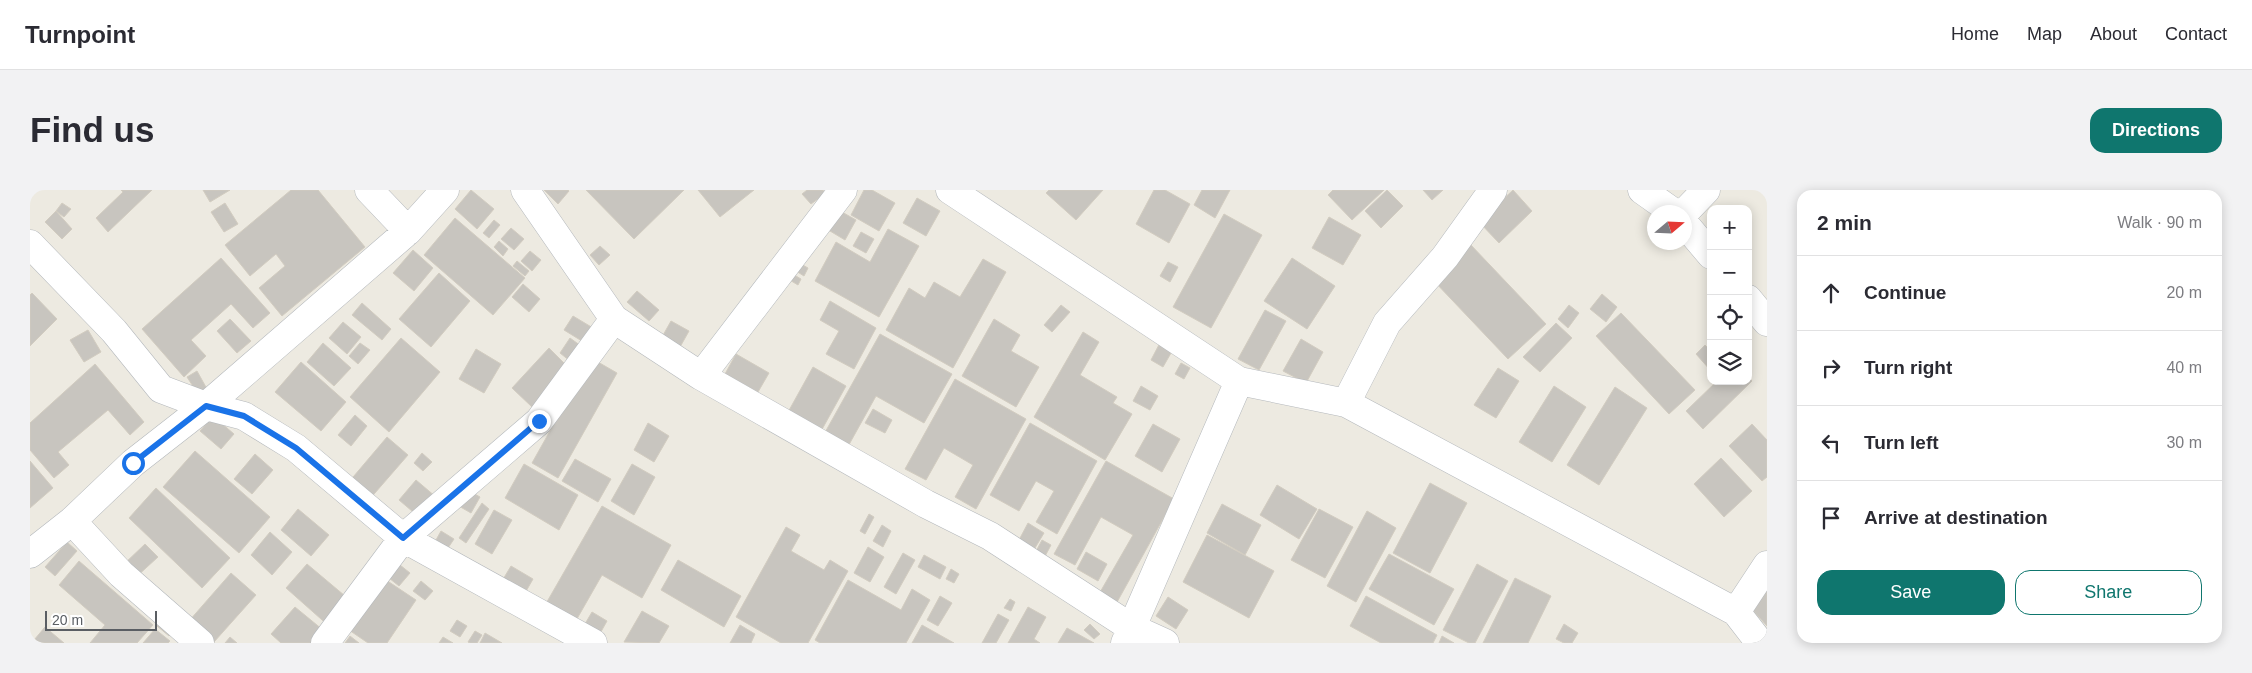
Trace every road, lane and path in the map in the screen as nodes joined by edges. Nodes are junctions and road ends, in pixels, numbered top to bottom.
1 (369, 190) edge
2 (445, 190) edge
3 (525, 190) edge
4 (843, 190) edge
5 (950, 190) edge
6 (1493, 190) edge
7 (1642, 190) edge
8 (1706, 190) edge
9 (1663, 205) edge
10 (1692, 205) edge
11 (408, 231) junction
12 (1692, 232) edge
13 (30, 244) edge
14 (1708, 250) edge
15 (1752, 304) edge
16 (614, 319) junction
17 (1767, 322) edge
18 (701, 376) junction
19 (1238, 381) junction
20 (1346, 403) junction
21 (206, 406) junction
22 (72, 521) junction
23 (403, 538) junction
24 (30, 554) edge
25 (1767, 565) edge
26 (1736, 612) junction
27 (1128, 635) edge
28 (200, 643) edge
29 (325, 643) edge
30 (593, 643) edge
31 (1165, 643) edge
32 (1760, 643) edge

1 - 11 street
2 - 11 street
3 - 16 street
4 - 18 street
5 - 19 street
6 - 20 street
7 - 9 street
8 - 10 street
11 - 21 street
12 - 14 street
13 - 21 street
15 - 17 street
16 - 18 street
16 - 23 street
18 - 27 street
19 - 20 street
19 - 27 street
20 - 26 street
21 - 22 street
21 - 23 street
22 - 24 street
22 - 28 street
23 - 29 street
23 - 30 street
25 - 26 street
26 - 32 street
27 - 31 street

